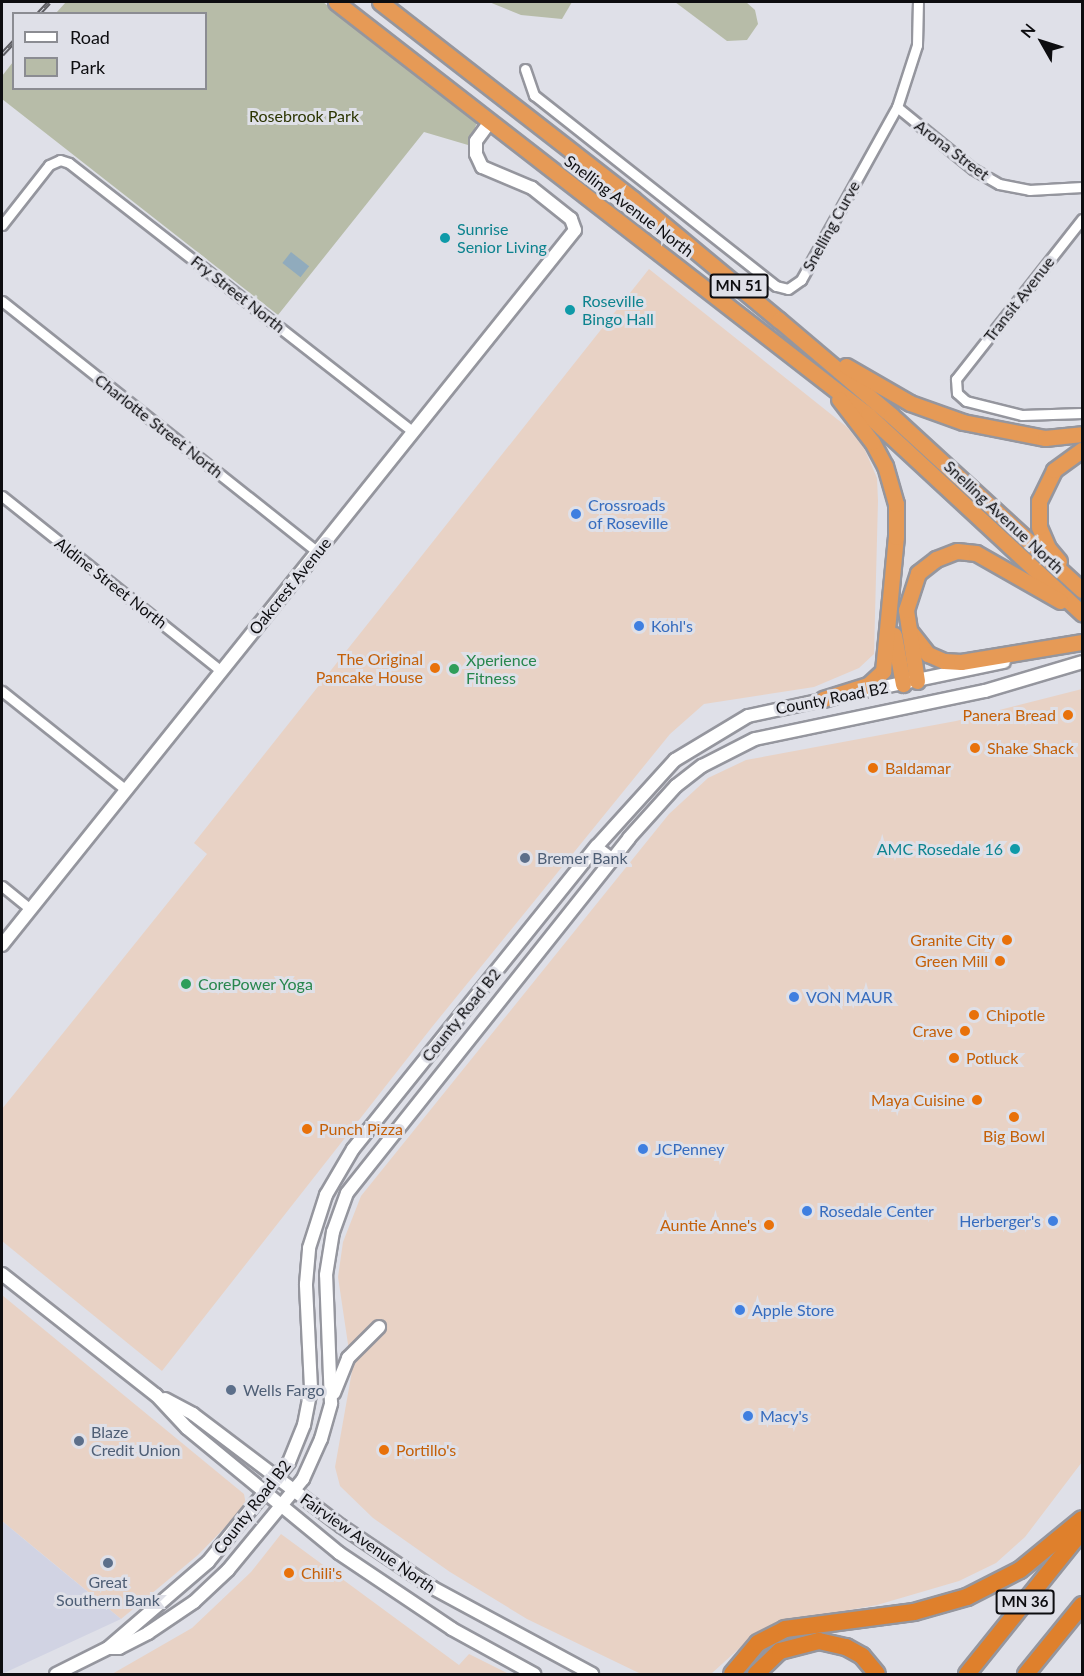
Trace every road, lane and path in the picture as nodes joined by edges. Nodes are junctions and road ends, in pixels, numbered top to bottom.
1 (336, 2) edge
2 (380, 2) edge
3 (918, 2) edge
4 (525, 69) dead end
5 (897, 107) junction
6 (489, 123) junction
7 (1083, 187) edge
8 (1083, 219) edge
9 (2, 225) edge
10 (2, 301) edge
11 (779, 320) junction
12 (827, 382) junction
13 (1083, 413) edge
14 (413, 432) junction
15 (1083, 434) edge
16 (1083, 450) edge
17 (2, 496) edge
18 (317, 552) junction
19 (890, 585) junction
20 (1083, 590) edge
21 (1081, 611) edge
22 (906, 623) junction
23 (1083, 642) edge
24 (1083, 662) edge
25 (221, 671) junction
26 (910, 683) junction
27 (2, 691) edge
28 (823, 699) junction
29 (921, 704) junction
30 (907, 706) junction
31 (126, 790) junction
32 (597, 846) junction
33 (612, 858) junction
34 (2, 886) edge
35 (30, 909) junction
36 (2, 945) edge
37 (2, 1274) edge
38 (379, 1327) dead end
39 (156, 1395) junction
40 (331, 1399) junction
41 (278, 1479) junction
42 (294, 1491) junction
43 (267, 1493) junction
44 (282, 1506) junction
45 (1083, 1519) edge
46 (1083, 1530) edge
47 (1083, 1605) edge
48 (108, 1648) junction
49 (56, 1674) edge
50 (534, 1674) edge
51 (591, 1674) edge
52 (732, 1674) edge
53 (756, 1674) edge
54 (877, 1674) edge
55 (967, 1674) edge
56 (1026, 1674) edge

1 - 6 highway, Snelling Avenue North / MN 51
2 - 11 highway, Snelling Avenue North / MN 51
3 - 5 street, Snelling Curve
4 - 5 street, Snelling Curve
5 - 7 street, Arona Street
6 - 12 highway, Snelling Avenue North / MN 51
6 - 14 street, Oakcrest Avenue
8 - 13 street, Transit Avenue
9 - 14 street, Fry Street North
10 - 18 street, Charlotte Street North
11 - 15 highway
11 - 20 highway, Snelling Avenue North / MN 51
12 - 19 highway
12 - 21 highway, Snelling Avenue North / MN 51
14 - 18 street, Oakcrest Avenue
16 - 20 highway
17 - 25 street, Aldine Street North
18 - 25 street, Oakcrest Avenue
19 - 26 highway
19 - 28 highway
21 - 22 highway
22 - 23 highway
22 - 26 highway
23 - 26 street, County Road B2
24 - 29 street, County Road B2
25 - 31 street, Oakcrest Avenue
26 - 28 street, County Road B2
26 - 29 street
26 - 30 street
27 - 31 street
28 - 32 street, County Road B2
29 - 30 street, County Road B2
30 - 33 street, County Road B2
31 - 35 street, Oakcrest Avenue
32 - 33 street
32 - 41 street, County Road B2
33 - 40 street, County Road B2
34 - 35 street
35 - 36 street, Oakcrest Avenue
37 - 39 street, Fairview Avenue North
38 - 40 street
39 - 41 street, Fairview Avenue North
39 - 43 street, Fairview Avenue North
40 - 42 street, County Road B2
41 - 42 street, Fairview Avenue North
41 - 43 street, County Road B2
42 - 44 street, County Road B2
42 - 51 street, Fairview Avenue North
43 - 44 street, Fairview Avenue North
43 - 48 street, County Road B2
44 - 48 street, County Road B2
44 - 50 street, Fairview Avenue North
45 - 52 highway
46 - 55 highway, MN 36
47 - 56 highway, MN 36
48 - 49 street, County Road B2
53 - 54 highway

